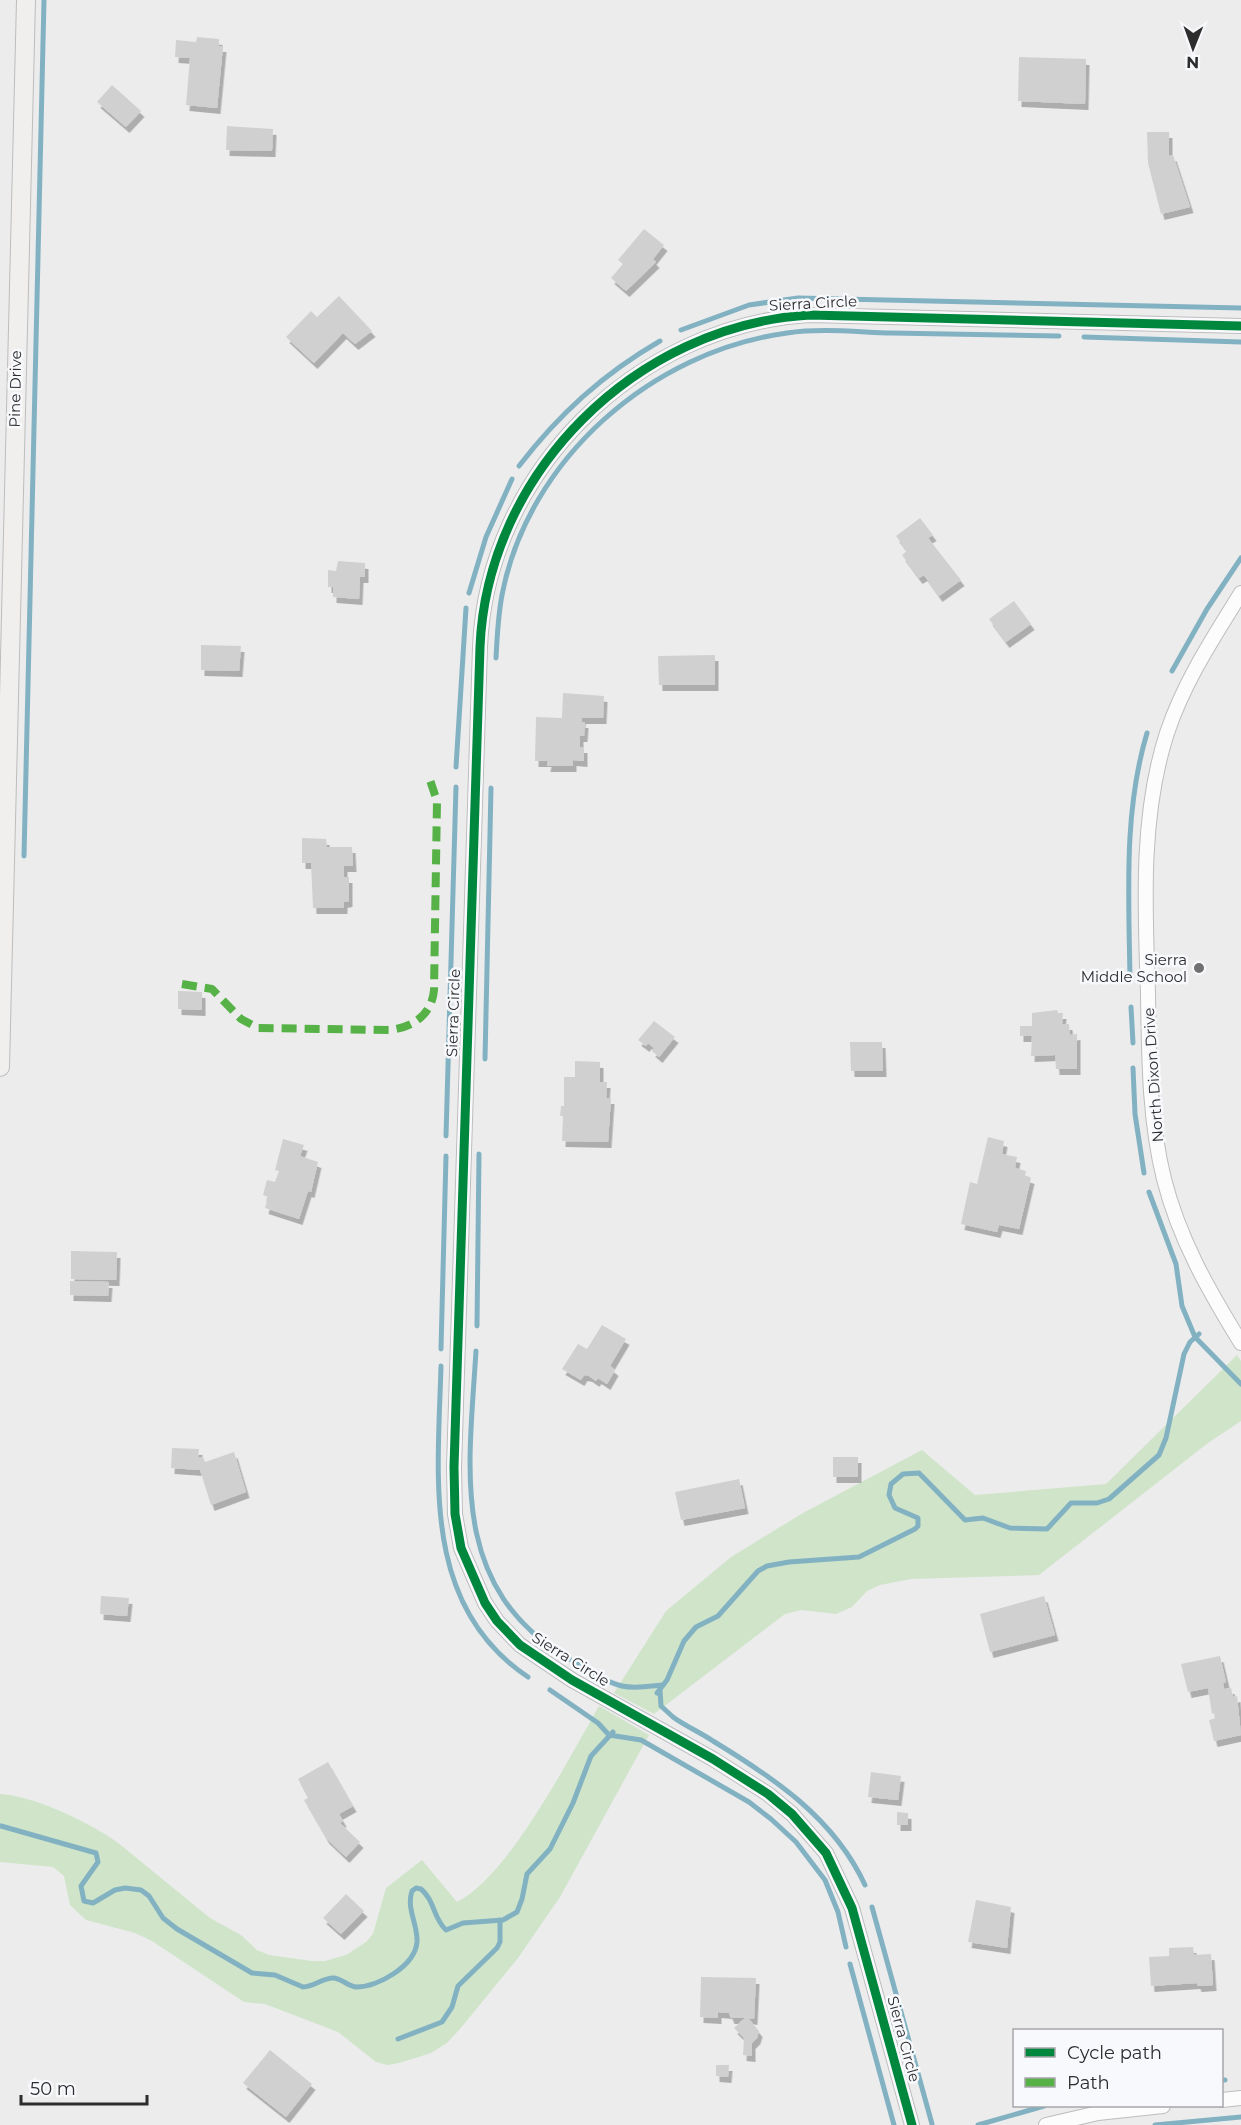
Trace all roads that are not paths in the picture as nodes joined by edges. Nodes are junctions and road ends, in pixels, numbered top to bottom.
1 (26, 0) edge
2 (1241, 326) edge
3 (1241, 593) edge
4 (0, 1067) edge
5 (1241, 1343) edge
6 (1241, 2098) edge
7 (1223, 2100) edge
8 (1154, 2107) edge
9 (912, 2125) edge
10 (1046, 2125) edge

1 - 4 main road, Pine Drive
2 - 9 street, Sierra Circle
3 - 5 street, North Dixon Drive
6 - 7 street
8 - 10 street

